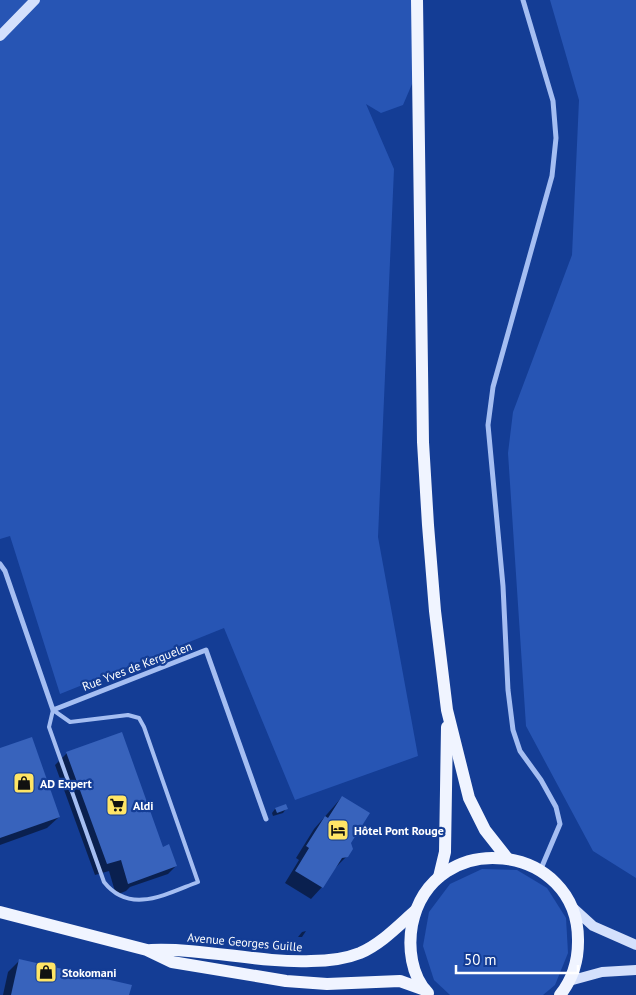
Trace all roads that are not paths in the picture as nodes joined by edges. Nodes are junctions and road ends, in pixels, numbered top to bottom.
1 (35, 0) edge
2 (417, 0) edge
3 (523, 0) edge
4 (0, 36) edge
5 (0, 564) edge
6 (53, 710) junction
7 (447, 710) junction
8 (266, 819) dead end
9 (508, 858) junction
10 (540, 871) junction
11 (439, 877) junction
12 (571, 906) junction
13 (415, 911) junction
14 (0, 912) edge
15 (636, 945) edge
16 (147, 950) junction
17 (636, 970) edge
18 (569, 981) junction
19 (427, 992) edge
20 (560, 995) edge

1 - 4 street
2 - 7 main road
3 - 10 street
5 - 6 street
6 - 6 lane
6 - 8 street, Rue Yves de Kerguelen
7 - 9 main road
7 - 11 main road
9 - 10 main road
9 - 11 main road
10 - 12 main road
11 - 13 main road
12 - 15 street
12 - 18 main road
13 - 16 main road, Avenue Georges Guille
13 - 19 main road
14 - 16 main road, Avenue Georges Guille
16 - 19 main road, Avenue Georges Guille
17 - 18 street
18 - 20 main road

